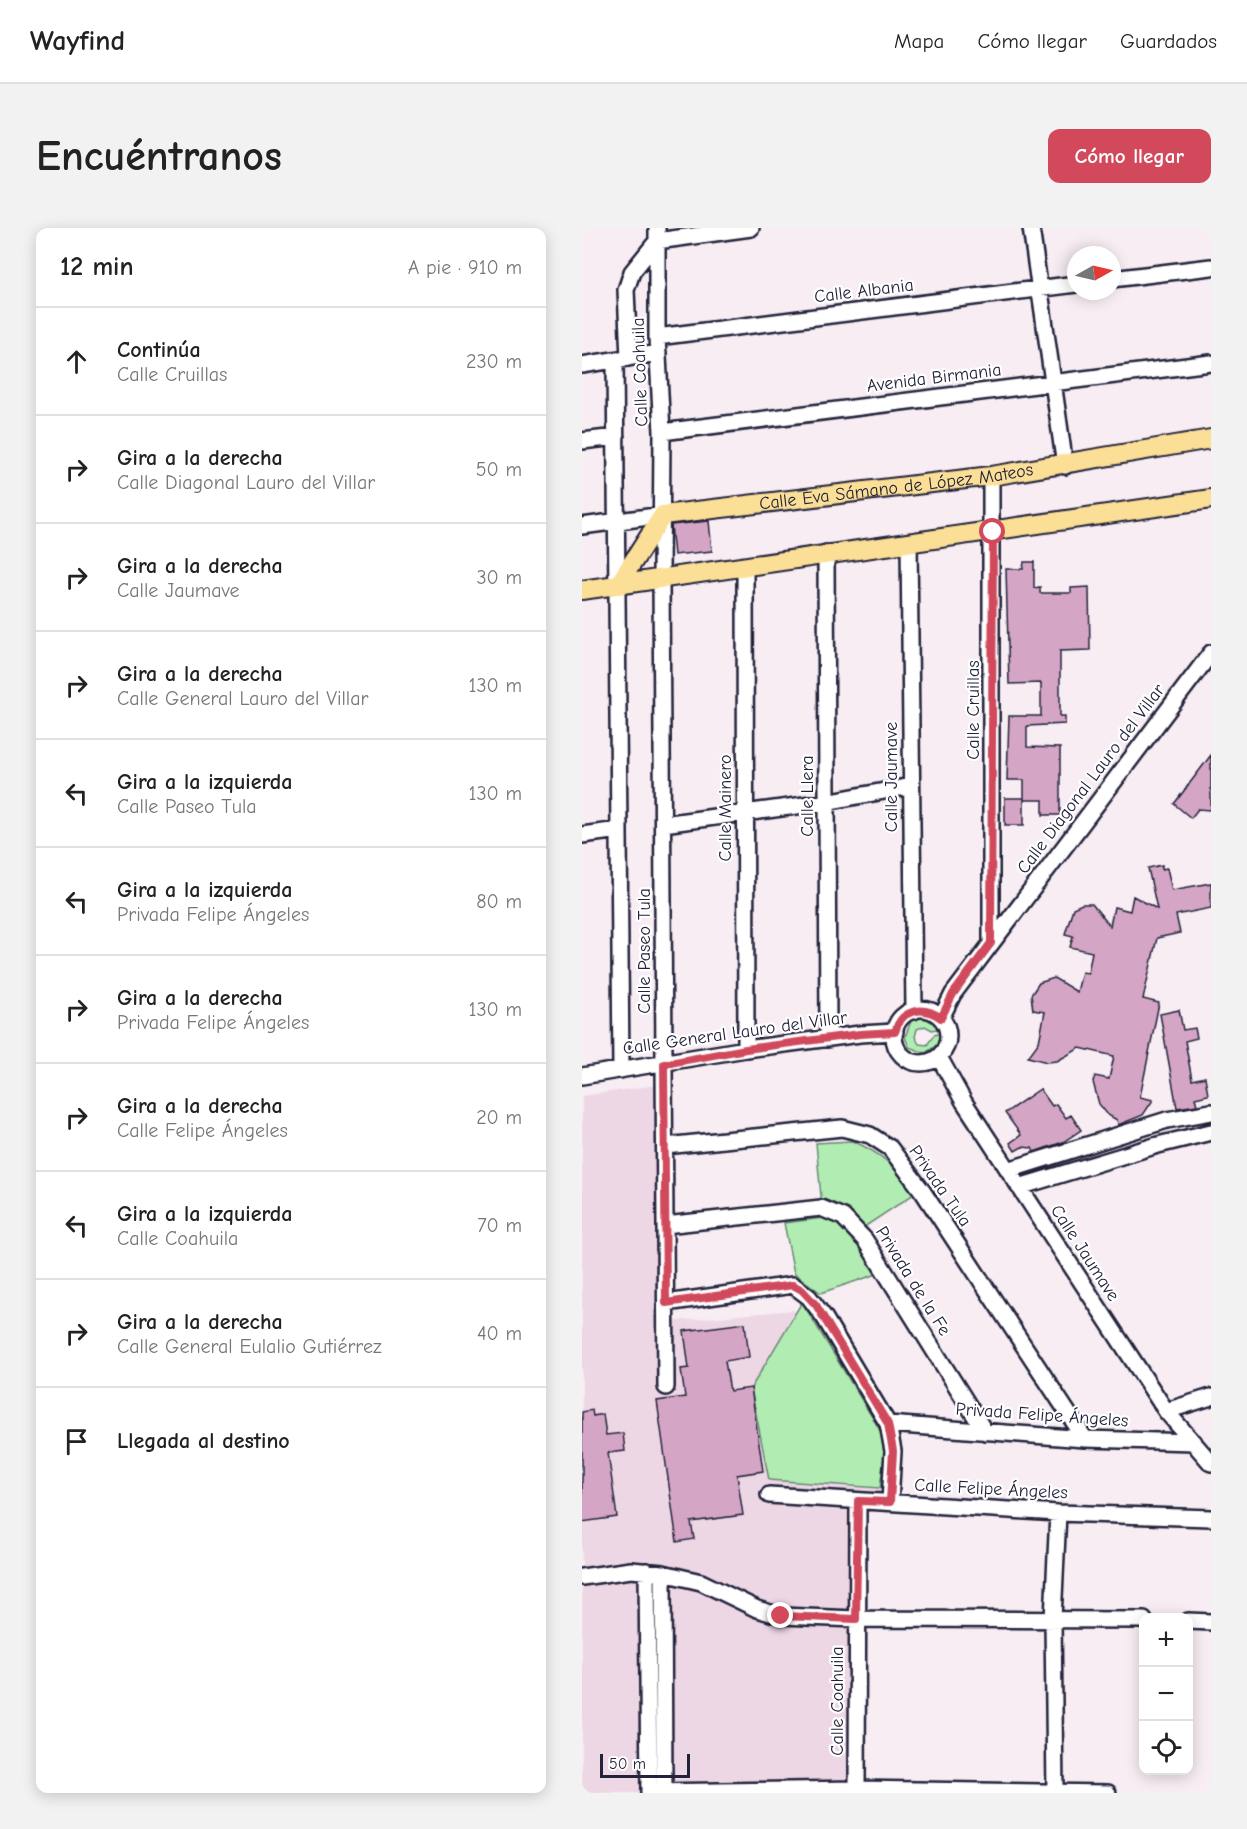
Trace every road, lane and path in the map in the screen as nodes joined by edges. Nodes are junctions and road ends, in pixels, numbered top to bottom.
1 (751, 228) edge
2 (1031, 228) edge
3 (726, 230) edge
4 (657, 235) edge
5 (1211, 267) edge
6 (1121, 278) edge
7 (1067, 285) edge
8 (1041, 288) junction
9 (658, 345) junction
10 (622, 359) junction
11 (1211, 363) edge
12 (582, 365) edge
13 (1052, 383) junction
14 (662, 432) junction
15 (616, 437) junction
16 (1211, 439) edge
17 (582, 441) edge
18 (1065, 466) junction
19 (991, 476) junction
20 (1211, 499) edge
21 (663, 515) junction
22 (617, 521) junction
23 (582, 526) edge
24 (993, 532) junction
25 (909, 543) junction
26 (826, 553) junction
27 (746, 566) junction
28 (661, 578) junction
29 (618, 585) junction
30 (582, 591) edge
31 (1211, 653) edge
32 (911, 786) junction
33 (826, 802) junction
34 (744, 812) junction
35 (663, 824) junction
36 (619, 830) junction
37 (582, 835) edge
38 (991, 943) junction
39 (914, 1011) junction
40 (941, 1018) junction
41 (895, 1032) junction
42 (828, 1039) junction
43 (746, 1049) junction
44 (939, 1057) junction
45 (664, 1064) junction
46 (621, 1070) junction
47 (582, 1076) edge
48 (1211, 1112) edge
49 (1211, 1132) edge
50 (665, 1146) junction
51 (1008, 1170) junction
52 (1019, 1188) junction
53 (665, 1225) junction
54 (666, 1303) junction
55 (666, 1387) dead end
56 (1211, 1397) edge
57 (1166, 1411) junction
58 (888, 1424) junction
59 (985, 1432) junction
60 (1085, 1439) junction
61 (1194, 1442) junction
62 (1211, 1463) edge
63 (769, 1495) dead end
64 (858, 1501) junction
65 (890, 1502) junction
66 (1058, 1513) junction
67 (1211, 1518) edge
68 (647, 1571) junction
69 (663, 1573) junction
70 (582, 1577) edge
71 (856, 1619) junction
72 (1053, 1619) junction
73 (1139, 1620) edge
74 (1193, 1621) edge
75 (1211, 1622) edge
76 (857, 1791) edge
77 (656, 1792) edge
78 (1055, 1792) edge
79 (1108, 1793) edge

1 - 3 street
2 - 8 street
3 - 4 street
4 - 9 street, Calle Coahuila
4 - 10 street, Calle Paseo Tula
5 - 6 street
7 - 8 street, Calle Albania
8 - 9 street, Calle Albania
8 - 13 street
9 - 10 street, Calle Albania
9 - 14 street, Calle Coahuila
10 - 12 street, Calle Albania
10 - 15 street, Calle Paseo Tula
11 - 13 street, Avenida Birmania
13 - 14 street, Avenida Birmania
13 - 18 street
14 - 21 street, Calle Coahuila
15 - 17 street
15 - 22 street, Calle Paseo Tula
16 - 18 main road, Calle Eva Sámano de López Mateos
18 - 19 main road, Calle Eva Sámano de López Mateos
19 - 21 main road, Calle Eva Sámano de López Mateos
19 - 24 street, Calle Cruillas
20 - 24 main road
21 - 22 street
21 - 28 street, Calle Paseo Tula
21 - 29 main road
22 - 23 street
22 - 29 street, Calle Paseo Tula
24 - 25 main road
24 - 38 street, Calle Cruillas
25 - 26 main road
25 - 32 street, Calle Jaumave
26 - 27 main road
26 - 33 street, Calle Llera
27 - 28 main road
27 - 34 street, Calle Mainero
28 - 29 main road
28 - 35 street, Calle Paseo Tula
29 - 30 main road
29 - 36 street, Calle Paseo Tula
31 - 38 street, Calle Diagonal Lauro del Villar
32 - 33 street
32 - 39 street, Calle Jaumave
33 - 34 street
33 - 42 street, Calle Llera
34 - 35 street
34 - 43 street, Calle Mainero
35 - 45 street, Calle Paseo Tula
36 - 37 street
36 - 46 street, Calle Paseo Tula
38 - 40 street, Calle Diagonal Lauro del Villar
39 - 40 street
39 - 41 street
40 - 44 street
41 - 42 street, Calle General Lauro del Villar
41 - 44 street
42 - 43 street, Calle General Lauro del Villar
43 - 45 street, Calle General Lauro del Villar
44 - 51 street, Calle Jaumave
45 - 46 street, Calle General Lauro del Villar
45 - 50 street, Calle Paseo Tula
46 - 47 street, Calle General Lauro del Villar
48 - 51 street
49 - 52 street
50 - 53 street, Calle Paseo Tula
50 - 60 street, Privada Tula
51 - 52 street, Calle Jaumave
52 - 57 street, Calle Jaumave
53 - 54 street, Calle Paseo Tula
53 - 59 street, Privada de la Fe
54 - 55 street, Calle Paseo Tula
54 - 58 street
56 - 57 street
57 - 61 street, Calle Jaumave
58 - 59 street, Privada Felipe Ángeles
58 - 65 street
59 - 60 street, Privada Felipe Ángeles
60 - 61 street, Privada Felipe Ángeles
61 - 62 street, Calle Jaumave
63 - 64 street, Calle Felipe Ángeles
64 - 65 street, Calle Felipe Ángeles
64 - 71 street, Calle Coahuila
65 - 66 street, Calle Felipe Ángeles
66 - 67 street, Calle Felipe Ángeles
66 - 72 street
68 - 69 street
68 - 70 street
68 - 77 street
69 - 71 street
69 - 77 street
71 - 72 street
71 - 76 street, Calle Coahuila
72 - 73 street
72 - 78 street
74 - 75 street
76 - 77 street
76 - 78 street
78 - 79 street

